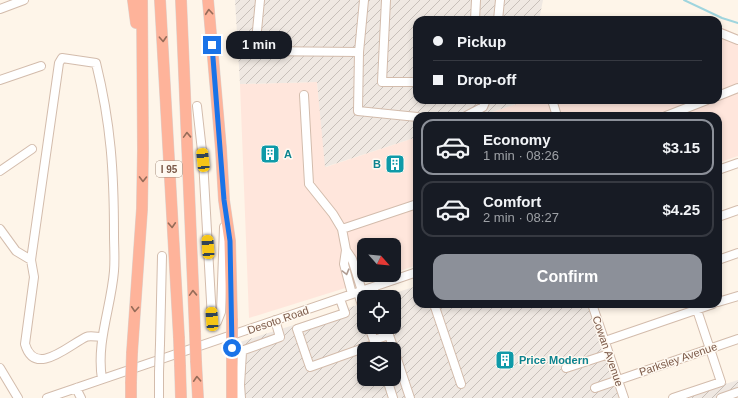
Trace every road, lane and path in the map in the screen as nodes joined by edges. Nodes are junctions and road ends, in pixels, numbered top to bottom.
1 (24, 0) edge
2 (133, 0) edge
3 (142, 0) edge
4 (160, 0) edge
5 (181, 0) edge
6 (208, 0) edge
7 (260, 0) edge
8 (364, 0) edge
9 (386, 0) edge
10 (476, 0) edge
11 (500, 0) edge
12 (0, 9) edge
13 (475, 16) edge
14 (498, 16) edge
15 (722, 34) edge
16 (738, 40) edge
17 (359, 52) junction
18 (41, 66) dead end
19 (0, 80) edge
20 (413, 82) edge
21 (738, 88) edge
22 (722, 94) edge
23 (304, 95) dead end
24 (484, 104) edge
25 (697, 104) edge
26 (197, 106) dead end
27 (474, 112) edge
28 (676, 112) edge
29 (413, 117) edge
30 (32, 148) dead end
31 (143, 150) junction
32 (738, 163) edge
33 (722, 169) edge
34 (0, 171) edge
35 (224, 200) junction
36 (413, 205) edge
37 (738, 210) edge
38 (722, 216) edge
39 (0, 229) edge
40 (342, 229) junction
41 (738, 253) edge
42 (162, 256) dead end
43 (28, 259) junction
44 (722, 259) edge
45 (413, 273) edge
46 (373, 287) junction
47 (363, 290) edge
48 (374, 290) edge
49 (357, 292) joint
50 (738, 296) edge
51 (340, 298) junction
52 (722, 301) edge
53 (435, 308) edge
54 (593, 308) edge
55 (693, 308) edge
56 (696, 308) edge
57 (275, 320) junction
58 (385, 334) edge
59 (101, 337) junction
60 (738, 338) edge
61 (605, 341) junction
62 (377, 342) edge
63 (710, 348) junction
64 (357, 350) edge
65 (609, 354) junction
66 (0, 368) edge
67 (566, 368) dead end
68 (401, 371) edge
69 (618, 379) junction
70 (102, 380) junction
71 (462, 384) dead end
72 (389, 386) edge
73 (76, 388) junction
74 (595, 388) dead end
75 (738, 392) edge
76 (18, 398) edge
77 (47, 398) edge
78 (81, 398) edge
79 (131, 398) edge
80 (159, 398) edge
81 (181, 398) edge
82 (198, 398) edge
83 (232, 398) edge
84 (241, 398) edge
85 (393, 398) edge
86 (410, 398) edge
87 (624, 398) edge
88 (673, 398) edge
89 (721, 398) edge

1 - 12 street
2 - 31 highway
3 - 31 highway
4 -> 81 highway, I 95, bridge
82 -> 5 highway, I 95, bridge
35 -> 6 highway
7 - 17 street
8 - 17 street
9 - 20 street
10 - 13 street
11 - 14 street
15 - 16 street
17 - 29 street
18 - 19 street
21 - 22 street
23 - 40 street
24 - 27 street
25 - 28 street
26 - 35 street
30 - 34 street
31 -> 79 highway, bridge
32 - 33 street
35 - 83 highway, bridge
36 - 40 street
37 - 38 street
39 - 43 street
40 - 49 street
41 - 44 street
42 - 80 street, bridge
43 - 59 street
43 - 59 street
45 - 46 street, Desoto Road
46 - 47 street, Desoto Road
46 - 48 street
49 - 51 street, Desoto Road
50 - 52 street
51 - 57 street, Desoto Road
51 - 64 street
53 - 71 street
54 - 61 street, Cowan Avenue
55 - 61 street
56 - 63 street
57 - 70 street, Desoto Road
57 - 84 street
58 - 62 street
59 - 70 street
60 - 63 street, Parksley Avenue
61 - 65 street, Cowan Avenue
63 - 69 street, Parksley Avenue
63 - 88 street
65 - 67 street
65 - 69 street, Cowan Avenue
66 - 76 street
68 - 86 street
69 - 74 street, Parksley Avenue
69 - 87 street, Cowan Avenue
70 - 73 street, Desoto Road
72 - 85 street
73 - 77 street, Desoto Road
73 - 78 street
75 - 89 street

